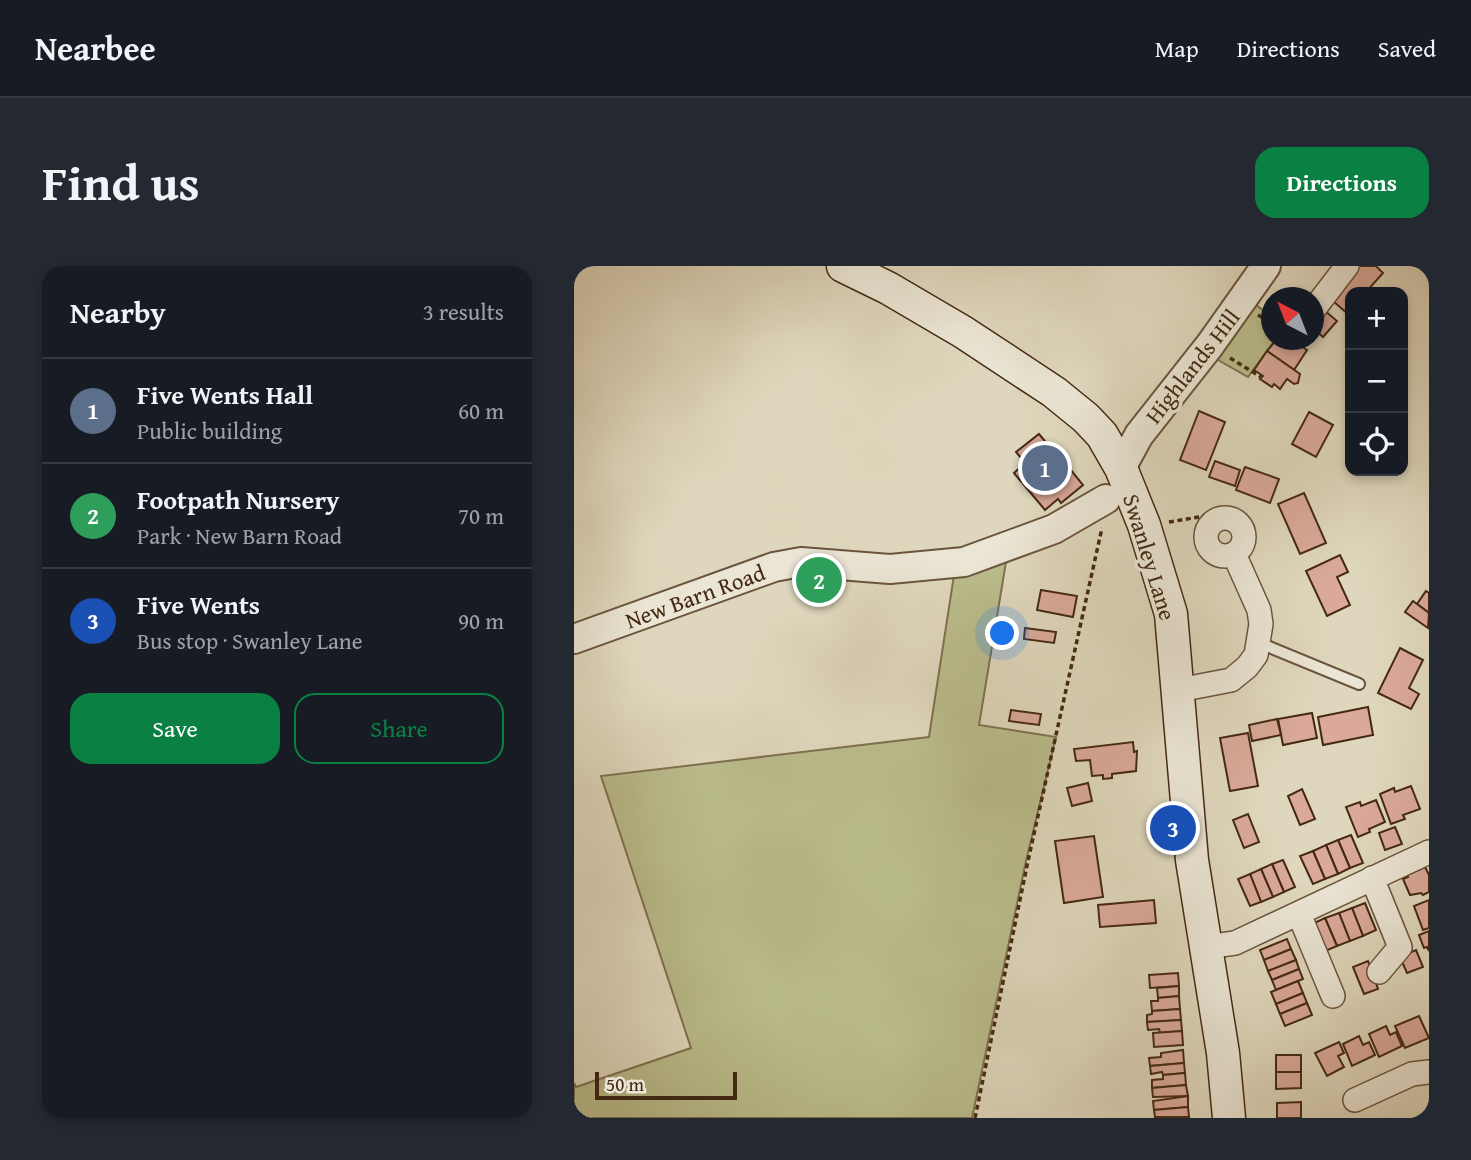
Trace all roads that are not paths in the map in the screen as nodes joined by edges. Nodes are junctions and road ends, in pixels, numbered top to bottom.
1 (843, 266) edge
2 (1266, 266) edge
3 (1347, 266) edge
4 (1324, 296) edge
5 (1121, 468) junction
6 (1106, 499) joint
7 (1212, 524) road end
8 (574, 639) edge
9 (1257, 642) junction
10 (1359, 684) dead end
11 (1179, 690) junction
12 (1429, 852) edge
13 (1372, 878) junction
14 (1299, 915) junction
15 (1206, 947) junction
16 (1379, 972) dead end
17 (1333, 996) dead end
18 (1429, 1072) edge
19 (1355, 1100) dead end
20 (1229, 1118) edge

1 - 5 main road, Swanley Lane
2 - 5 street, Highlands Hill
3 - 4 street
5 - 6 street, New Barn Road
5 - 11 main road, Swanley Lane
6 - 8 street, New Barn Road
7 - 9 street
9 - 10 lane
9 - 11 street
11 - 15 main road, Swanley Lane
12 - 13 street
13 - 14 street
13 - 16 street
14 - 15 street
14 - 17 street
15 - 20 main road, Swanley Lane
18 - 19 street

